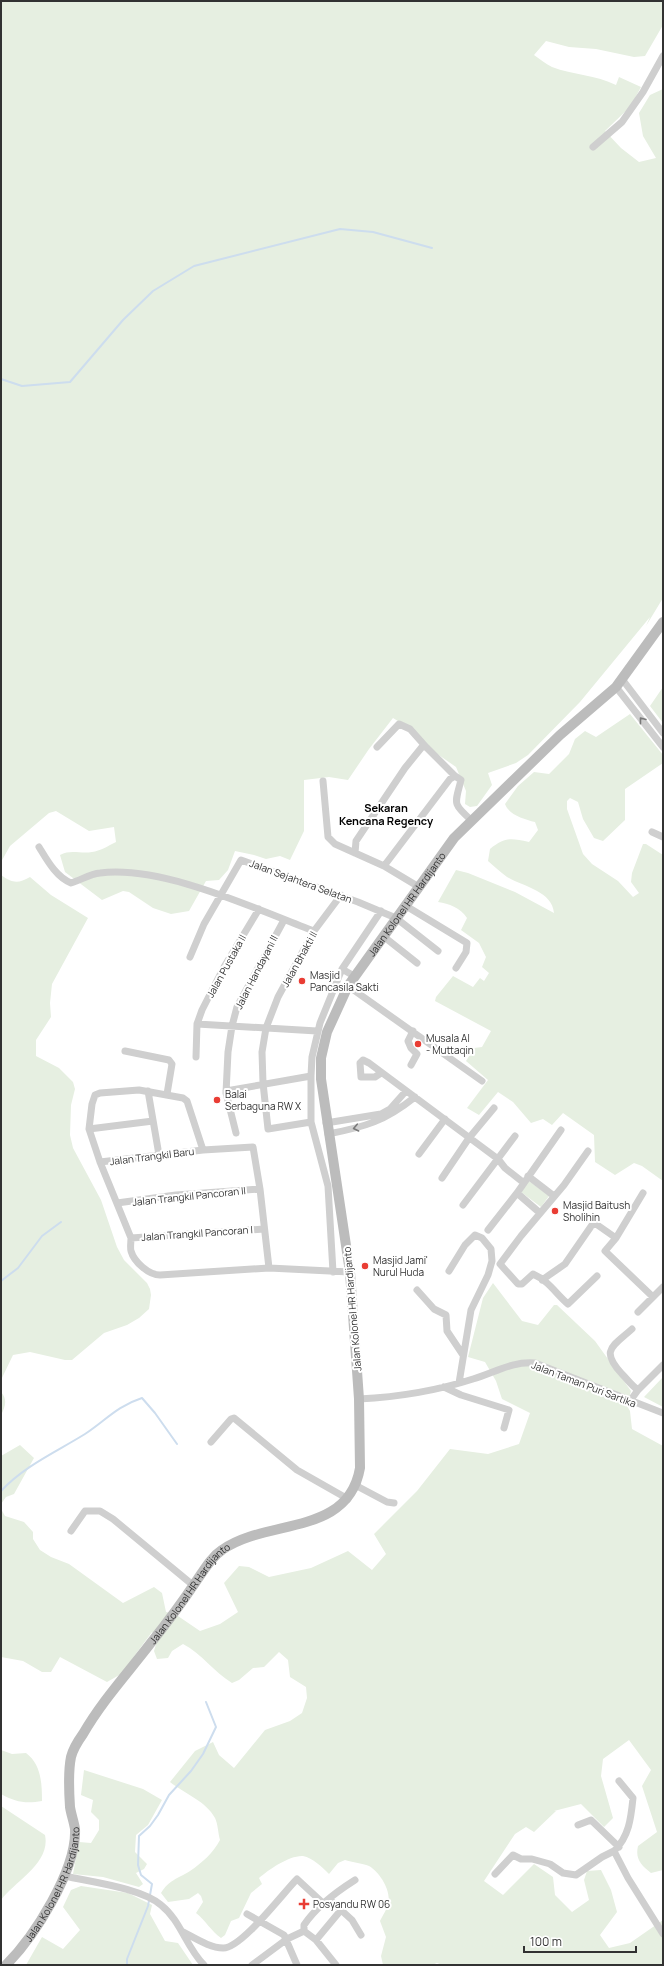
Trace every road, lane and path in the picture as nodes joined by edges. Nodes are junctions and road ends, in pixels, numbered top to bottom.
1 (663, 56) edge
2 (593, 147) dead end
3 (663, 622) edge
4 (619, 683) junction
5 (663, 732) edge
6 (656, 738) junction
7 (377, 747) dead end
8 (426, 747) junction
9 (663, 747) edge
10 (455, 776) junction
11 (323, 781) dead end
12 (471, 820) junction
13 (652, 832) dead end
14 (663, 838) edge
15 (38, 847) dead end
16 (355, 853) junction
17 (384, 866) junction
18 (419, 887) junction
19 (341, 895) junction
20 (220, 896) junction
21 (406, 906) junction
22 (259, 909) junction
23 (381, 912) junction
24 (396, 918) junction
25 (284, 920) junction
26 (314, 931) junction
27 (383, 936) junction
28 (438, 951) dead end
29 (190, 957) dead end
30 (417, 964) dead end
31 (456, 968) dead end
32 (342, 969) junction
33 (354, 976) junction
34 (348, 986) junction
35 (197, 1024) junction
36 (232, 1026) junction
37 (266, 1028) junction
38 (317, 1031) junction
39 (413, 1031) junction
40 (124, 1051) dead end
41 (196, 1057) dead end
42 (317, 1057) junction
43 (411, 1065) dead end
44 (381, 1073) dead end
45 (311, 1076) junction
46 (482, 1081) dead end
47 (263, 1083) junction
48 (226, 1090) junction
49 (148, 1091) junction
50 (406, 1091) junction
51 (167, 1094) junction
52 (415, 1097) junction
53 (494, 1108) dead end
54 (394, 1110) junction
55 (445, 1119) junction
56 (154, 1122) junction
57 (311, 1122) junction
58 (326, 1123) junction
59 (89, 1130) junction
60 (561, 1130) dead end
61 (236, 1133) dead end
62 (328, 1134) junction
63 (515, 1136) dead end
64 (469, 1138) junction
65 (203, 1150) junction
66 (588, 1151) dead end
67 (159, 1154) junction
68 (419, 1154) dead end
69 (498, 1159) junction
70 (100, 1162) junction
71 (528, 1176) junction
72 (442, 1178) dead end
73 (524, 1183) junction
74 (260, 1189) junction
75 (517, 1193) junction
76 (643, 1194) dead end
77 (554, 1196) junction
78 (117, 1203) junction
79 (463, 1205) dead end
80 (540, 1213) junction
81 (264, 1229) junction
82 (488, 1230) dead end
83 (131, 1238) junction
84 (616, 1238) junction
85 (269, 1268) junction
86 (449, 1271) dead end
87 (333, 1272) junction
88 (350, 1272) junction
89 (597, 1276) dead end
90 (542, 1280) junction
91 (663, 1287) edge
92 (418, 1290) dead end
93 (653, 1297) junction
94 (638, 1312) dead end
95 (632, 1329) dead end
96 (463, 1355) junction
97 (663, 1364) edge
98 (459, 1383) junction
99 (444, 1387) junction
100 (638, 1390) junction
101 (359, 1399) junction
102 (630, 1400) junction
103 (663, 1413) edge
104 (504, 1428) dead end
105 (211, 1442) dead end
106 (355, 1485) junction
107 (348, 1499) junction
108 (394, 1503) dead end
109 (71, 1531) dead end
110 (194, 1586) junction
111 (619, 1781) dead end
112 (578, 1825) dead end
113 (616, 1849) junction
114 (495, 1874) dead end
115 (64, 1876) junction
116 (355, 1880) dead end
117 (326, 1901) junction
118 (341, 1910) junction
119 (247, 1914) dead end
120 (258, 1922) junction
121 (304, 1931) junction
122 (183, 1932) junction
123 (663, 1934) edge
124 (361, 1935) dead end
125 (287, 1939) junction
126 (316, 1940) junction
127 (6, 1965) edge
128 (204, 1965) edge
129 (253, 1965) edge
130 (297, 1965) edge
131 (336, 1965) edge

1 - 2 street
3 - 4 main road, Jalan Kolonel HR Hardijanto
4 - 5 street
6 -> 4 street
4 - 12 main road, Jalan Kolonel HR Hardijanto
5 - 6 street
6 - 9 street
7 - 8 street
8 - 10 street
8 - 16 street
10 - 12 street
10 - 17 street
11 - 16 street
12 - 18 main road, Jalan Kolonel HR Hardijanto
13 - 14 street
15 - 20 street
16 - 17 street
17 - 18 street
18 - 21 main road, Jalan Kolonel HR Hardijanto
19 - 20 street, Jalan Sejahtera Selatan
19 - 23 street, Jalan Sejahtera Selatan
19 - 26 street, Jalan Bhakti II
20 - 22 street
20 - 29 street, Jalan Sejahtera Selatan
21 - 24 main road, Jalan Kolonel HR Hardijanto
21 - 31 street
22 - 25 street
22 - 35 street, Jalan Pustaka II
23 - 24 street, Jalan Sejahtera Selatan
23 - 32 street
24 - 27 main road, Jalan Kolonel HR Hardijanto
24 - 28 street, Jalan Sejahtera Selatan
25 - 26 street
25 - 36 street, Jalan Handayani II
26 - 37 street, Jalan Bhakti II
27 - 30 street
27 - 33 main road, Jalan Kolonel HR Hardijanto
32 - 33 street
32 - 38 street
33 - 34 main road, Jalan Kolonel HR Hardijanto
34 - 39 street
34 - 42 main road, Jalan Kolonel HR Hardijanto
35 - 36 street
35 - 41 street
36 - 37 street
36 - 48 street, Jalan Handayani II
37 - 38 street
37 - 47 street, Jalan Bhakti II
38 - 42 street
39 - 43 street
39 - 46 street
40 - 51 street
42 - 45 street
42 - 58 main road, Jalan Kolonel HR Hardijanto
44 - 50 street
45 - 47 street
45 - 57 street
47 - 48 street
47 - 57 street, Jalan Bhakti II
48 - 61 street, Jalan Handayani II
49 - 51 street
49 - 56 street
49 - 59 street
50 - 52 street
50 - 54 street
51 - 65 street
52 - 54 street
52 - 55 street
53 - 64 street
54 - 58 street
54 -> 62 street
55 - 64 street
55 - 68 street
56 - 59 street
56 - 67 street
57 - 87 street
58 - 62 main road, Jalan Kolonel HR Hardijanto
59 - 70 street
60 - 71 street
62 - 88 main road, Jalan Kolonel HR Hardijanto
63 - 69 street
64 - 69 street
64 - 72 street
65 - 67 street, Jalan Trangkil Baru
65 - 74 street, Jalan Trangkil Baru
66 - 77 street
67 - 70 street, Jalan Trangkil Baru
69 - 73 street
69 - 79 street
70 - 78 street, Jalan Trangkil Baru
71 - 73 street
71 - 77 street
73 - 75 street
74 - 78 street, Jalan Trangkil Pancoran II
74 - 81 street, Jalan Trangkil Baru
75 - 80 street
75 - 82 street
76 - 84 street
77 - 80 street
78 - 83 street, Jalan Trangkil Baru
80 - 90 street
81 - 83 street, Jalan Trangkil Pancoran I
81 - 85 street, Jalan Trangkil Baru
83 - 85 street, Jalan Trangkil Baru
84 - 90 street
84 - 93 street
85 - 87 street, Jalan Trangkil Baru
86 - 96 street
87 - 88 street, Jalan Trangkil Baru
88 - 101 main road, Jalan Kolonel HR Hardijanto
89 - 90 street
91 - 93 street
92 - 96 street
93 - 94 street
95 - 100 street
96 - 98 street
97 - 100 street
98 - 99 street, Jalan Taman Puri Sartika
98 - 102 street, Jalan Taman Puri Sartika
99 - 101 street, Jalan Taman Puri Sartika
99 - 104 street
100 - 102 street
101 - 106 main road, Jalan Kolonel HR Hardijanto
102 - 103 street, Jalan Taman Puri Sartika
105 - 107 street
106 - 107 main road, Jalan Kolonel HR Hardijanto
106 - 108 street
107 - 110 main road, Jalan Kolonel HR Hardijanto
109 - 110 street
110 - 115 main road, Jalan Kolonel HR Hardijanto
111 - 113 street
112 - 113 street
113 - 114 street
113 - 123 street
115 - 122 street
115 - 127 main road, Jalan Kolonel HR Hardijanto
116 - 117 street
117 - 118 street
117 - 120 street
117 - 121 street
118 - 124 street
118 - 126 street
119 - 120 street
120 - 122 street
120 - 125 street
121 - 125 street
121 - 126 street
122 - 128 street
125 - 129 street
125 - 130 street
126 - 131 street

